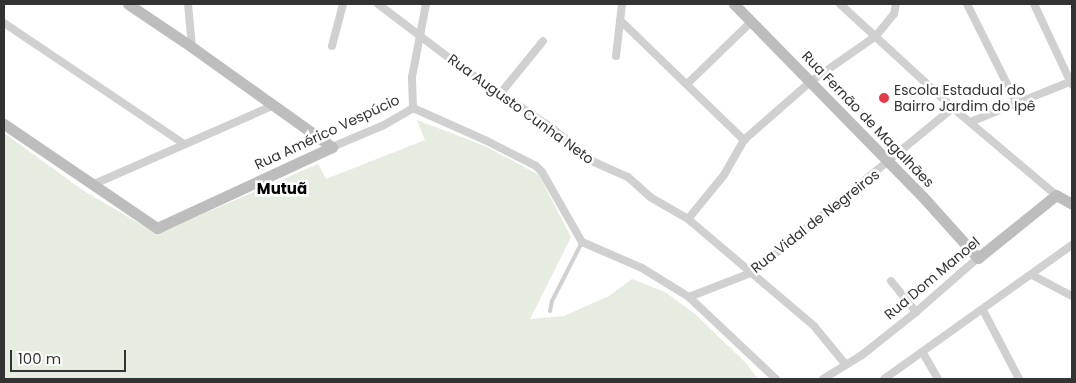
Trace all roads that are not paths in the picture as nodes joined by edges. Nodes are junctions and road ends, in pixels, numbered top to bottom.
1 (128, 4) edge
2 (188, 4) edge
3 (343, 4) edge
4 (378, 4) edge
5 (426, 4) edge
6 (622, 4) edge
7 (734, 4) edge
8 (840, 4) edge
9 (896, 4) edge
10 (967, 4) edge
11 (1034, 4) edge
12 (620, 20) junction
13 (751, 22) junction
14 (4, 23) edge
15 (419, 35) junction
16 (876, 36) junction
17 (543, 41) dead end
18 (332, 46) dead end
19 (192, 47) junction
20 (616, 56) dead end
21 (810, 82) junction
22 (1072, 83) edge
23 (687, 84) junction
24 (500, 94) junction
25 (1016, 102) junction
26 (274, 106) junction
27 (413, 108) junction
28 (953, 108) junction
29 (970, 122) junction
30 (4, 124) edge
31 (744, 140) junction
32 (184, 144) junction
33 (332, 147) junction
34 (889, 162) junction
35 (92, 185) junction
36 (1056, 195) junction
37 (1072, 204) edge
38 (688, 219) junction
39 (582, 242) junction
40 (1072, 245) edge
41 (978, 258) junction
42 (753, 272) junction
43 (1032, 275) junction
44 (891, 281) dead end
45 (1072, 296) edge
46 (689, 298) junction
47 (983, 310) junction
48 (550, 311) dead end
49 (916, 312) junction
50 (923, 353) junction
51 (846, 365) junction
52 (776, 379) edge
53 (823, 379) edge
54 (884, 379) edge
55 (938, 379) edge
56 (1019, 379) edge

1 - 19 street
2 - 19 street
3 - 18 street
4 - 15 street, Rua Augusto Cunha Neto
5 - 15 street, Rua Américo Vespúcio
6 - 12 street
7 - 13 street, Rua Fernão de Magalhães
8 - 16 street
9 - 16 street
10 - 25 street
11 - 22 street
12 - 20 street
12 - 23 street
13 - 21 street, Rua Fernão de Magalhães
13 - 23 street
14 - 32 street
15 - 24 street, Rua Augusto Cunha Neto
15 - 27 street, Rua Américo Vespúcio
16 - 21 street
16 - 28 street
17 - 24 street
19 - 26 street
21 - 31 street
21 - 34 street, Rua Fernão de Magalhães
22 - 25 street
23 - 31 street
24 - 38 street, Rua Augusto Cunha Neto
25 - 29 street
26 - 32 street
26 - 33 street
27 - 33 street, Rua Américo Vespúcio
27 - 39 street
28 - 29 street
28 - 34 street, Rua Vidal de Negreiros
29 - 36 street
30 - 35 street
31 - 38 street
32 - 35 street
33 - 35 street, Rua Américo Vespúcio
34 - 41 street, Rua Fernão de Magalhães
34 - 42 street, Rua Vidal de Negreiros
36 - 37 street
36 - 41 street, Rua Dom Manoel
38 - 42 street, Rua Augusto Cunha Neto
39 - 46 street
39 - 48 lane
40 - 43 street
41 - 49 street, Rua Dom Manoel
42 - 46 street, Rua Vidal de Negreiros
42 - 51 street, Rua Augusto Cunha Neto
43 - 45 street
43 - 47 street
44 - 49 street
46 - 52 street
47 - 50 street
47 - 56 street
49 - 51 street, Rua Dom Manoel
50 - 54 street
50 - 55 street
51 - 53 street, Rua Dom Manoel

